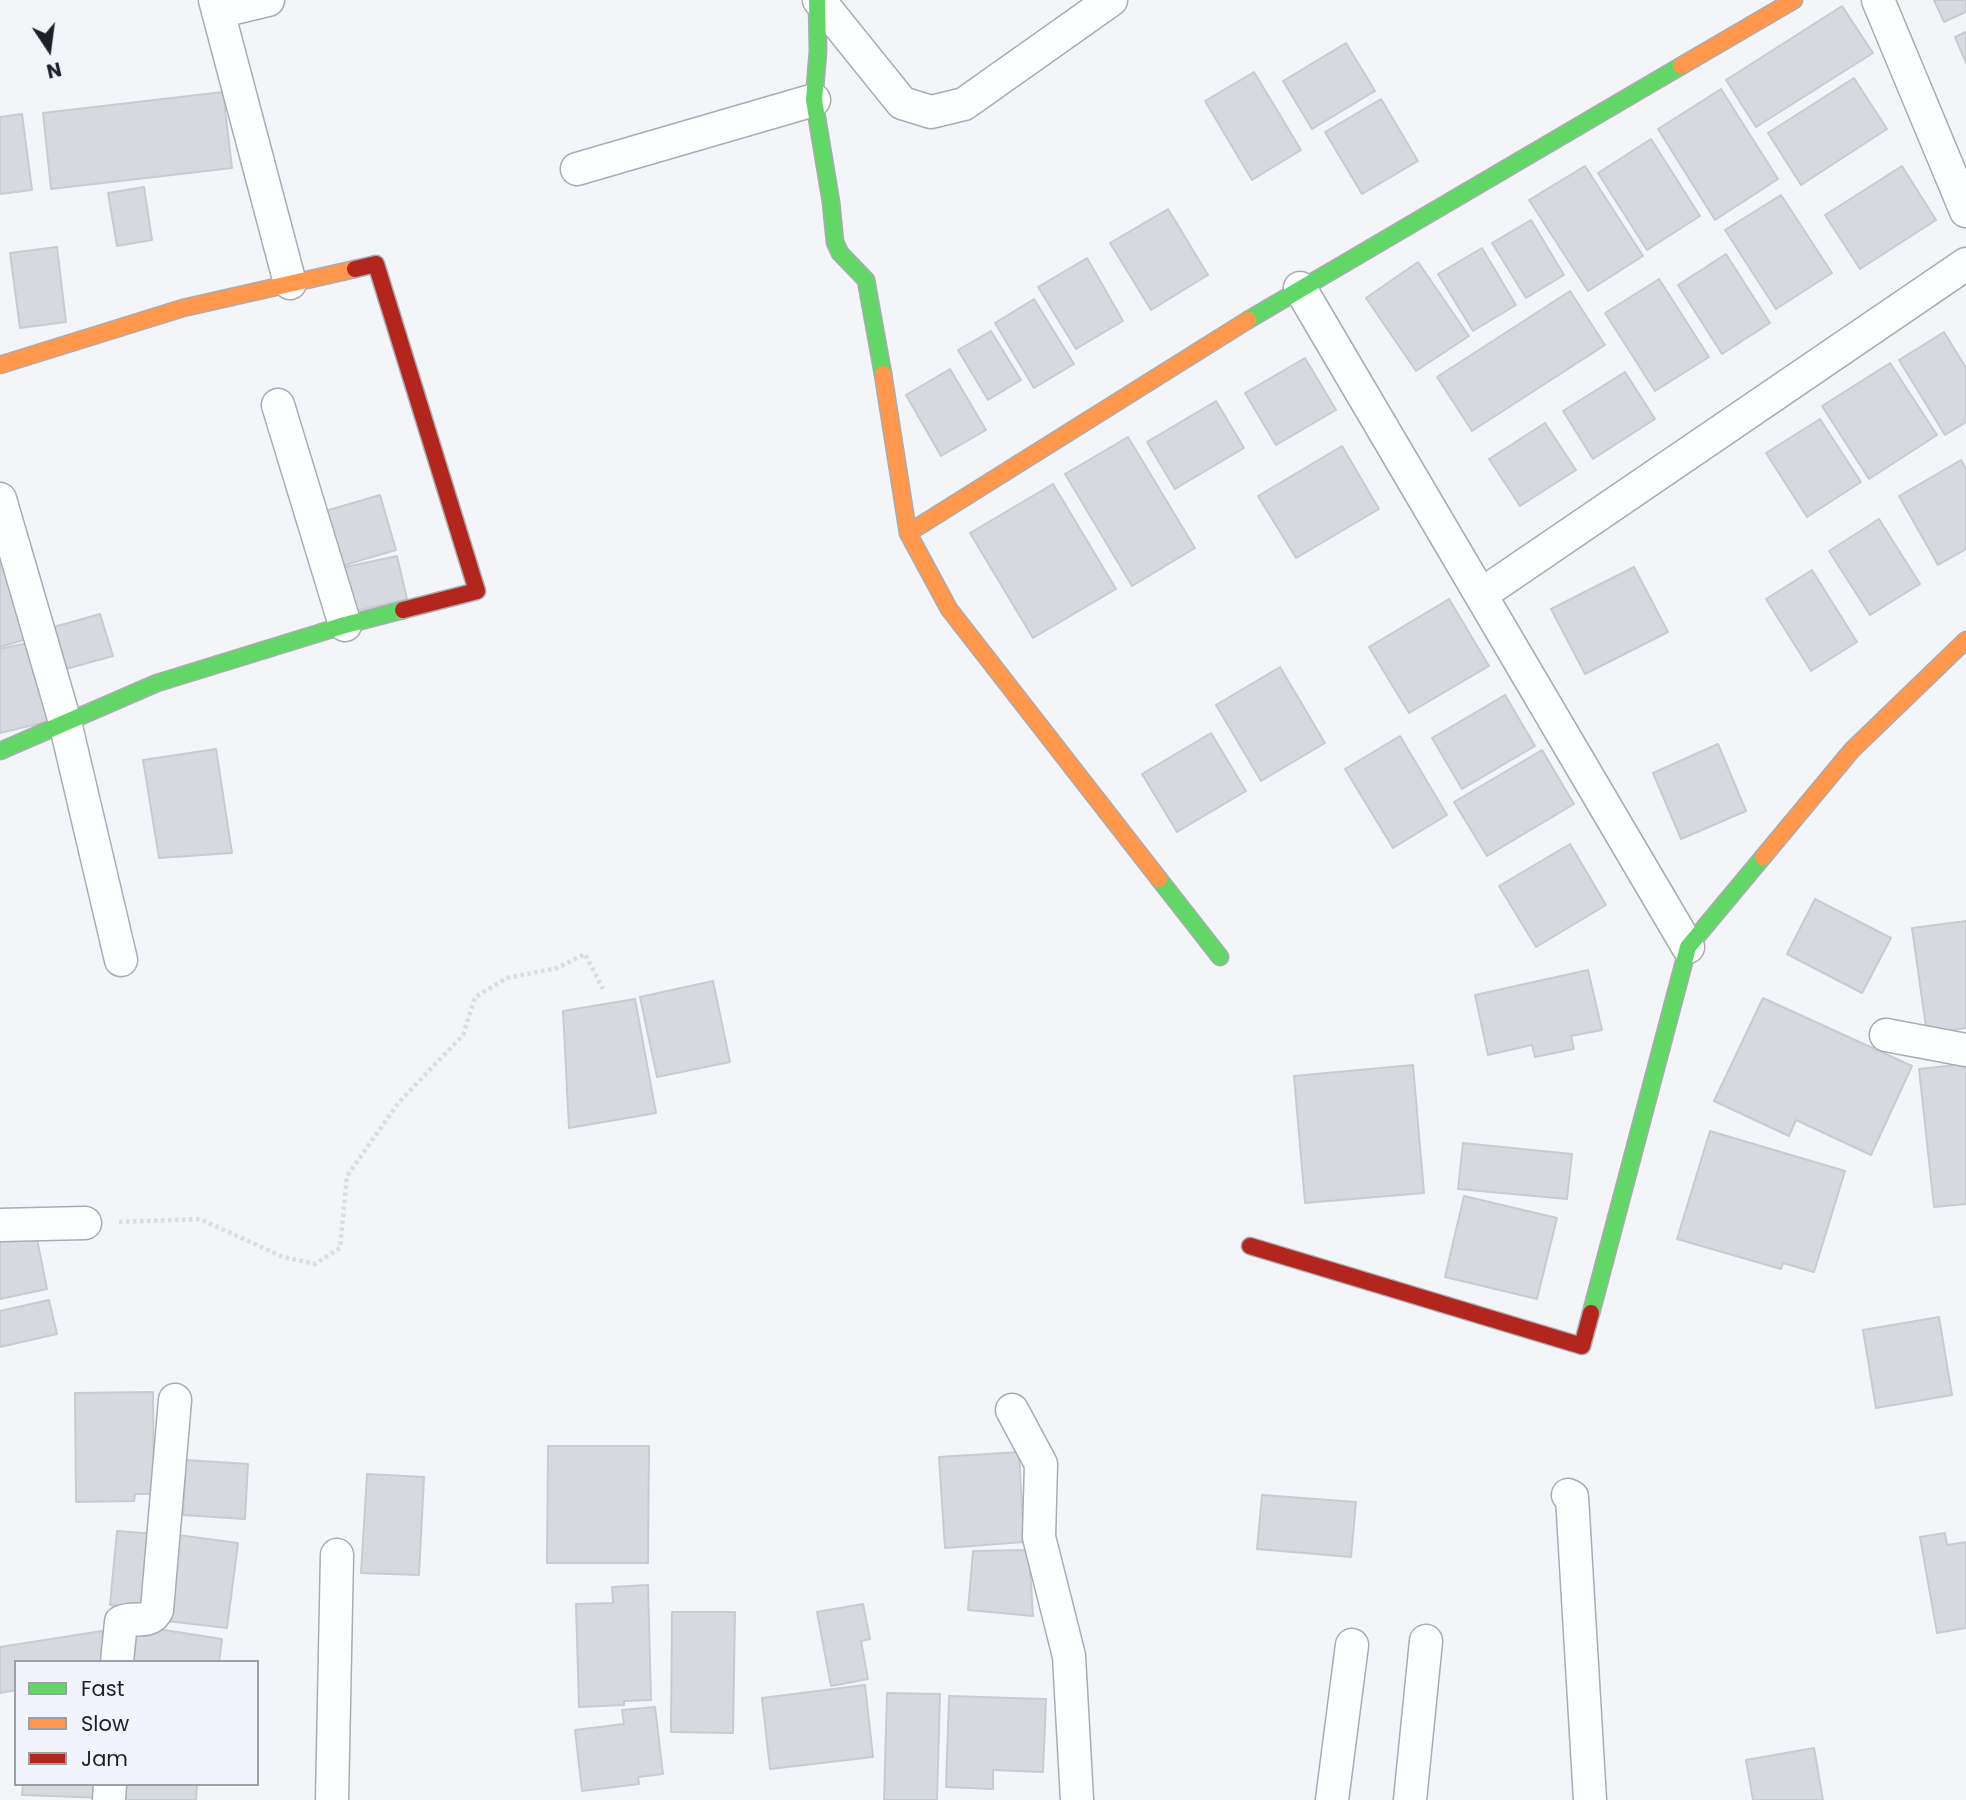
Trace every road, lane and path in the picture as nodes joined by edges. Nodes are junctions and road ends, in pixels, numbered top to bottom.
1 (268, 0) edge
2 (818, 0) edge
3 (1794, 0) edge
4 (1878, 0) edge
5 (1106, 2) edge
6 (217, 6) edge
7 (814, 100) junction
8 (577, 169) dead end
9 (1966, 211) edge
10 (1966, 264) edge
11 (290, 283) junction
12 (1300, 288) junction
13 (0, 365) edge
14 (278, 404) dead end
15 (0, 499) edge
16 (908, 533) junction
17 (1482, 594) junction
18 (345, 625) junction
19 (1966, 640) edge
20 (65, 722) junction
21 (0, 751) edge
22 (1688, 947) junction
23 (1220, 957) dead end
24 (121, 960) dead end
25 (603, 989) dead end
26 (1886, 1035) dead end
27 (1966, 1050) edge
28 (85, 1223) joint
29 (0, 1224) edge
30 (1250, 1246) dead end
31 (175, 1400) dead end
32 (1012, 1410) dead end
33 (1569, 1495) dead end
34 (337, 1555) dead end
35 (1426, 1642) dead end
36 (1352, 1645) dead end
37 (117, 1660) edge
38 (332, 1800) edge
39 (1077, 1800) edge
40 (1332, 1800) edge
41 (1409, 1800) edge
42 (1590, 1800) edge

1 - 6 street
2 - 5 street
2 - 7 street
3 - 12 street
4 - 9 street
6 - 11 street
7 - 8 street
7 - 16 street
10 - 17 street
11 - 13 street
11 - 18 street
12 - 16 street
12 - 17 street
14 - 18 street
15 - 20 street
16 - 23 street
17 - 22 street
18 - 20 street
19 - 22 street
20 - 21 street
20 - 24 street
22 - 30 street
25 - 28 path
26 - 27 street
28 - 29 street
31 - 37 street
32 - 39 street
33 - 42 street
34 - 38 street
35 - 41 street
36 - 40 street

